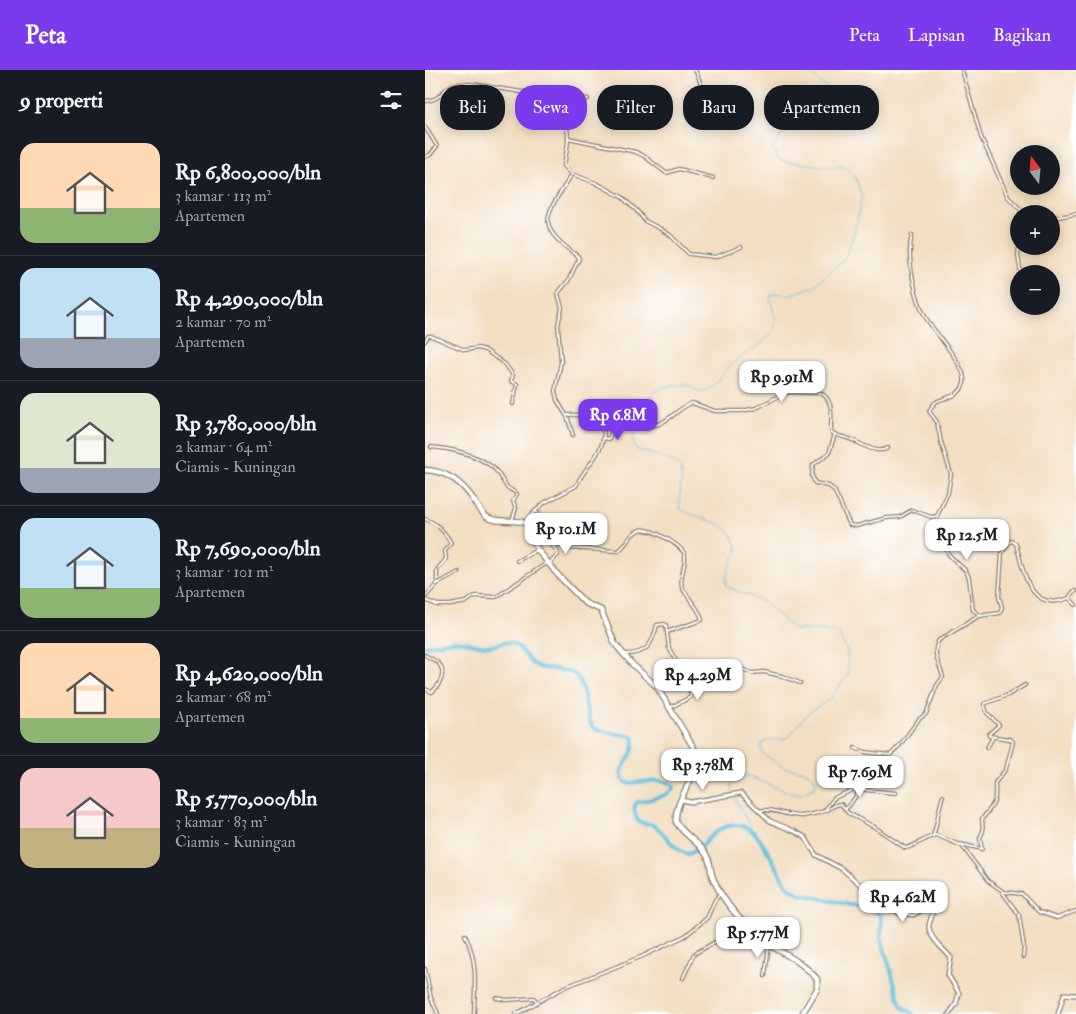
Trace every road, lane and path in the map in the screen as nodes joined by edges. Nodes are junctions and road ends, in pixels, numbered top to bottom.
1 (695, 70) edge
2 (962, 70) edge
3 (701, 85) edge
4 (515, 90) edge
5 (425, 101) edge
6 (425, 127) edge
7 (566, 130) edge
8 (568, 138) junction
9 (425, 157) edge
10 (572, 174) junction
11 (713, 178) dead end
12 (1016, 205) edge
13 (1076, 214) edge
14 (1060, 217) edge
15 (913, 235) dead end
16 (741, 247) dead end
17 (425, 341) edge
18 (513, 404) dead end
19 (567, 416) junction
20 (835, 434) junction
21 (573, 435) dead end
22 (603, 438) junction
23 (431, 447) dead end
24 (888, 448) dead end
25 (425, 470) edge
26 (535, 511) junction
27 (937, 516) junction
28 (425, 519) edge
29 (512, 521) junction
30 (525, 523) junction
31 (550, 544) dead end
32 (537, 549) junction
33 (517, 561) dead end
34 (549, 563) junction
35 (459, 572) dead end
36 (437, 584) junction
37 (1076, 591) edge
38 (1069, 598) junction
39 (425, 599) edge
40 (1076, 605) edge
41 (981, 616) junction
42 (667, 632) junction
43 (622, 654) junction
44 (425, 656) edge
45 (687, 675) junction
46 (800, 683) dead end
47 (1025, 685) dead end
48 (425, 689) edge
49 (671, 707) junction
50 (993, 737) junction
51 (855, 748) dead end
52 (987, 748) dead end
53 (861, 790) junction
54 (895, 793) dead end
55 (943, 796) dead end
56 (681, 800) junction
57 (845, 809) junction
58 (759, 810) junction
59 (825, 810) junction
60 (933, 836) junction
61 (958, 844) junction
62 (1002, 891) junction
63 (721, 893) junction
64 (1076, 911) edge
65 (741, 918) junction
66 (465, 935) dead end
67 (769, 945) junction
68 (1023, 957) dead end
69 (425, 969) edge
70 (765, 976) dead end
71 (683, 978) dead end
72 (1076, 995) edge
73 (496, 998) dead end
74 (537, 1002) junction
75 (438, 1014) edge
76 (474, 1014) edge
77 (516, 1014) edge
78 (802, 1014) edge
79 (949, 1014) edge
80 (1058, 1014) edge

1 - 3 street
2 - 12 street
4 - 5 street
6 - 9 street
7 - 8 street
8 - 10 street
8 - 11 street
10 - 16 street
10 - 19 street
13 - 14 street
15 - 27 street
17 - 18 street
19 - 21 street
19 - 22 street
20 - 22 street
20 - 24 street
20 - 27 street
22 - 26 street
23 - 29 street
25 - 29 highway
26 - 30 street
26 - 42 street
27 - 41 street
28 - 36 street
29 - 30 highway
30 - 32 highway
31 - 34 street
32 - 33 street
32 - 34 highway
34 - 39 street
34 - 43 highway
35 - 36 street
36 - 39 street
37 - 38 street
38 - 40 street
38 - 41 street
41 - 51 street
42 - 43 street
42 - 45 street
43 - 49 highway
44 - 48 street
45 - 46 street
45 - 49 street
47 - 50 street
49 - 56 highway
50 - 52 street
50 - 61 street
53 - 54 street
53 - 57 street
53 - 59 street
55 - 60 street
56 - 58 main road
56 - 63 highway
57 - 59 street
57 - 60 street
58 - 59 street
58 - 79 main road
60 - 61 street
61 - 62 street
62 - 64 street
62 - 68 street
63 - 65 highway
63 - 74 street
65 - 67 highway
65 - 71 street
66 - 76 street
67 - 70 street
67 - 78 highway
69 - 75 street
72 - 80 main road
73 - 74 street
74 - 77 street

